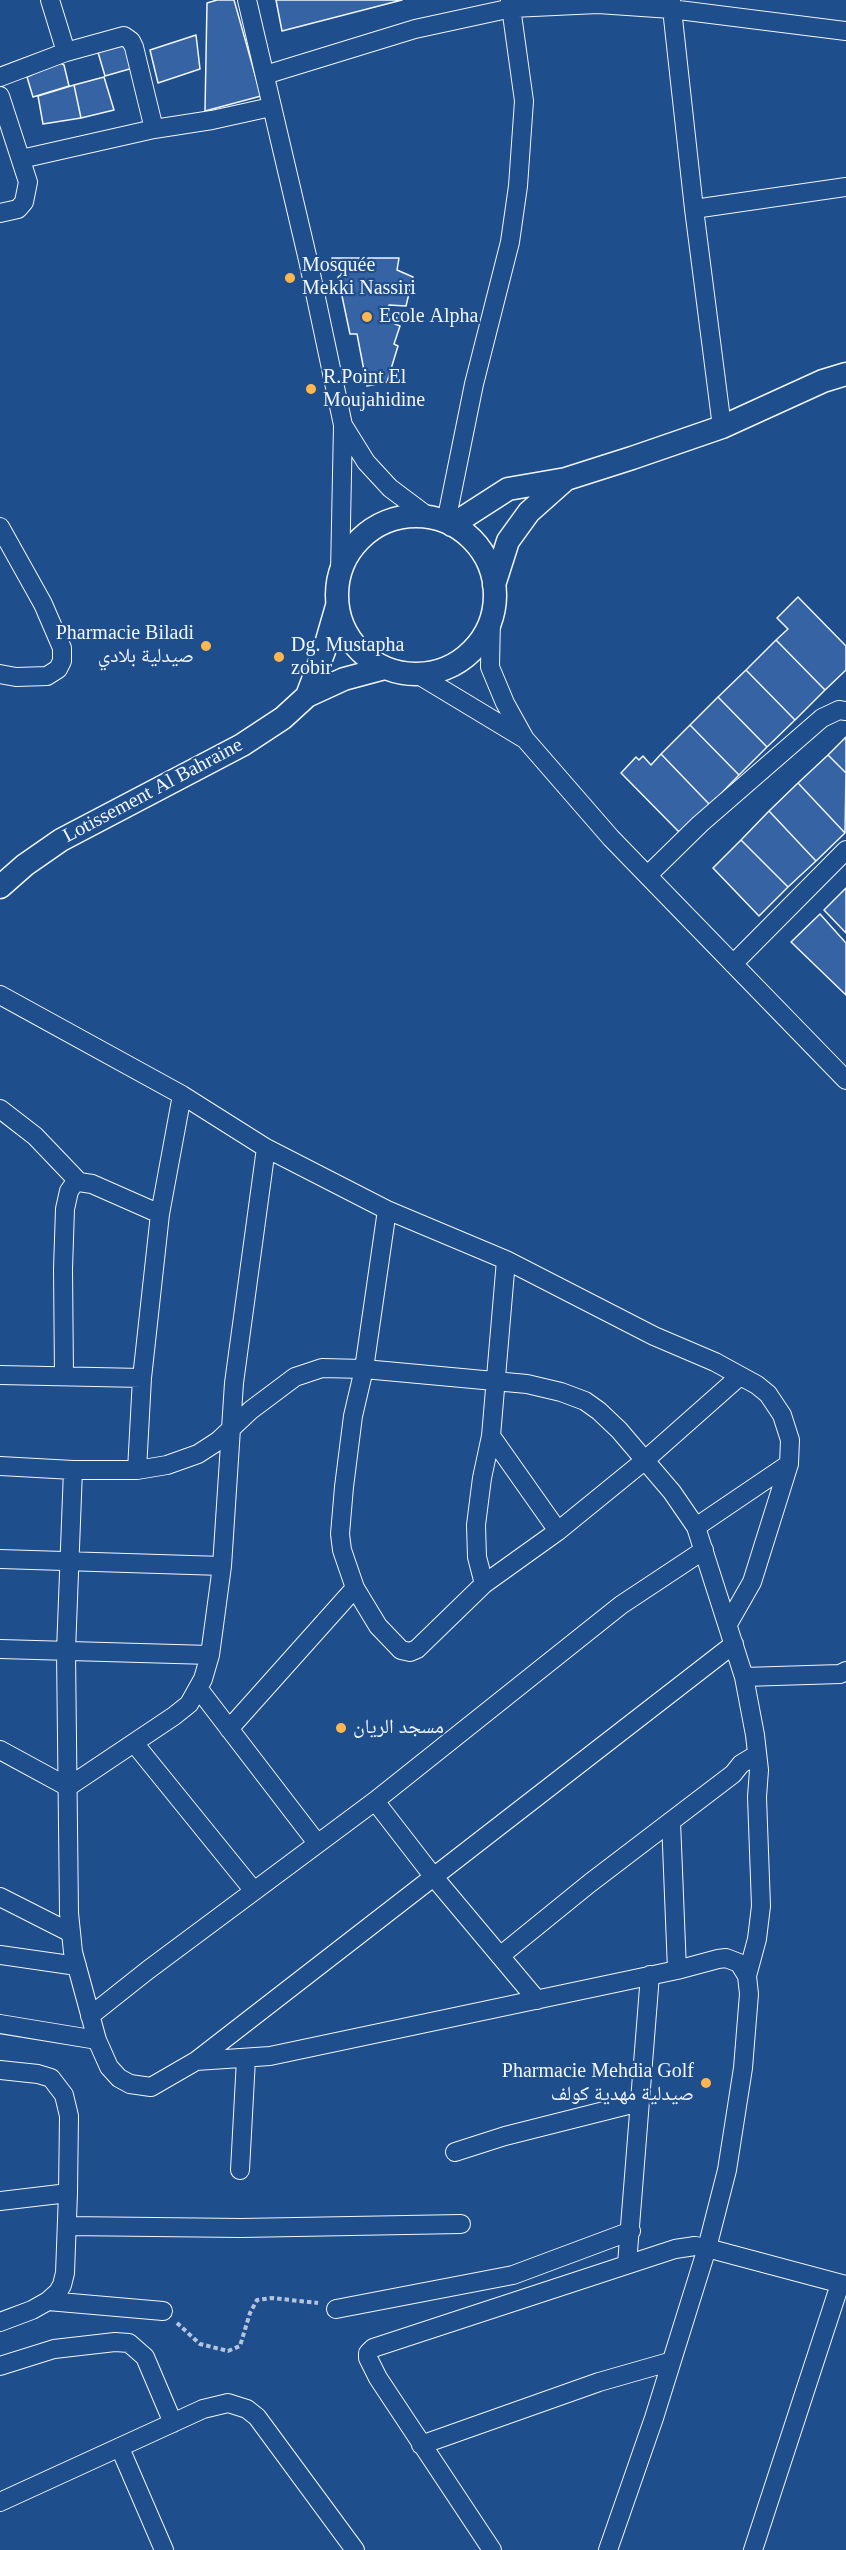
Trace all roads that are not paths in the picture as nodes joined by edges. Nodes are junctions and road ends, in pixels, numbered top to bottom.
1 (50, 0) edge
2 (247, 0) edge
3 (511, 4) edge
4 (671, 4) edge
5 (846, 31) edge
6 (66, 52) junction
7 (265, 75) junction
8 (0, 77) edge
9 (0, 96) edge
10 (271, 107) junction
11 (153, 129) junction
12 (21, 159) junction
13 (846, 187) edge
14 (694, 209) junction
15 (0, 213) edge
16 (846, 374) edge
17 (343, 424) junction
18 (722, 427) junction
19 (566, 479) junction
20 (443, 522) junction
21 (0, 527) edge
22 (340, 573) junction
23 (494, 585) junction
24 (337, 606) junction
25 (491, 618) junction
26 (385, 668) junction
27 (0, 674) edge
28 (417, 674) junction
29 (307, 696) junction
30 (846, 711) edge
31 (525, 739) junction
32 (846, 850) edge
33 (649, 874) junction
34 (0, 887) edge
35 (733, 964) junction
36 (0, 995) edge
37 (846, 1080) edge
38 (182, 1095) junction
39 (0, 1109) edge
40 (266, 1148) junction
41 (79, 1182) junction
42 (387, 1210) junction
43 (160, 1214) junction
44 (506, 1260) junction
45 (364, 1369) junction
46 (0, 1375) edge
47 (64, 1376) junction
48 (740, 1376) junction
49 (142, 1378) junction
50 (496, 1380) junction
51 (232, 1427) junction
52 (491, 1436) junction
53 (644, 1461) junction
54 (789, 1464) junction
55 (0, 1466) edge
56 (73, 1470) junction
57 (137, 1470) junction
58 (696, 1527) junction
59 (558, 1531) junction
60 (704, 1550) junction
61 (0, 1559) edge
62 (68, 1563) junction
63 (222, 1566) junction
64 (484, 1584) junction
65 (355, 1588) junction
66 (728, 1624) junction
67 (734, 1644) junction
68 (0, 1649) edge
69 (66, 1651) junction
70 (210, 1655) junction
71 (846, 1671) edge
72 (744, 1677) junction
73 (198, 1688) junction
74 (229, 1729) junction
75 (134, 1743) junction
76 (0, 1750) edge
77 (756, 1755) junction
78 (68, 1787) junction
79 (375, 1801) junction
80 (671, 1821) junction
81 (317, 1843) junction
82 (433, 1876) junction
83 (254, 1891) junction
84 (0, 1897) edge
85 (71, 1933) junction
86 (0, 1955) edge
87 (500, 1956) junction
88 (76, 1966) junction
89 (677, 1970) junction
90 (650, 1975) junction
91 (747, 1976) junction
92 (537, 2000) junction
93 (90, 2016) junction
94 (0, 2024) edge
95 (97, 2040) junction
96 (246, 2059) junction
97 (196, 2061) junction
98 (0, 2070) edge
99 (640, 2102) junction
100 (455, 2152) dead end
101 (240, 2170) dead end
102 (69, 2193) junction
103 (0, 2201) edge
104 (461, 2224) dead end
105 (67, 2226) junction
106 (631, 2231) junction
107 (707, 2248) junction
108 (627, 2264) junction
109 (843, 2285) edge
110 (48, 2301) junction
111 (336, 2309) road end
112 (163, 2311) road end
113 (0, 2322) edge
114 (669, 2362) junction
115 (0, 2366) edge
116 (173, 2424) junction
117 (421, 2445) junction
118 (120, 2448) junction
119 (0, 2502) edge
120 (164, 2550) edge
121 (355, 2550) edge
122 (492, 2550) edge
123 (608, 2550) edge
124 (753, 2550) edge

1 - 6 street
2 - 7 street
3 - 4 street
3 - 7 street
3 - 20 street
4 - 5 street
4 - 14 street
6 - 8 street
6 - 11 street
7 - 10 street
9 - 12 street
10 - 11 street
10 - 17 street
11 - 12 street
12 - 15 street
13 - 14 street
14 - 18 street
16 - 18 street
17 - 20 street
17 - 22 street
18 - 19 street
19 - 20 street
19 - 23 street
20 - 22 street
20 - 23 street
21 - 27 street
22 - 24 street
23 - 25 street
24 - 26 street
24 - 29 street, Lotissement Al Bahraine
25 - 28 street
25 - 31 street
26 - 28 street
26 - 29 street, Lotissement Al Bahraine
28 - 31 street
29 - 34 street, Lotissement Al Bahraine
30 - 33 street
31 - 33 street
32 - 35 street
33 - 35 street
35 - 37 street
36 - 38 street
38 - 40 street
38 - 43 street
39 - 41 street
40 - 42 street
40 - 51 street
41 - 43 street
41 - 47 street
42 - 44 street
42 - 45 street
43 - 49 street
44 - 48 street
44 - 50 street
45 - 50 street
45 - 51 street
45 - 65 street
46 - 47 street
47 - 49 street
48 - 53 street
48 - 54 street
49 - 57 street
50 - 52 street
50 - 53 street
51 - 57 street
51 - 63 street
52 - 59 street
52 - 64 street
53 - 58 street
53 - 59 street
54 - 58 street
54 - 66 street
55 - 56 street
56 - 57 street
56 - 62 street
58 - 60 street
59 - 64 street
60 - 66 street
60 - 79 street
61 - 62 street
62 - 63 street
62 - 69 street
63 - 70 street
64 - 65 street
65 - 74 street
66 - 67 street
67 - 72 street
67 - 82 street
68 - 69 street
69 - 70 street
69 - 78 street
70 - 73 street
71 - 72 street
72 - 77 street
73 - 74 street
73 - 75 street
74 - 81 street
75 - 78 street
75 - 83 street
76 - 78 street
77 - 80 street
77 - 91 street
78 - 85 street
79 - 81 street
79 - 82 street
80 - 87 street
80 - 89 street
81 - 83 street
82 - 87 street
82 - 97 street
83 - 93 street
84 - 85 street
85 - 88 street
86 - 88 street
87 - 92 street
88 - 93 street
89 - 90 street
89 - 91 street
90 - 92 street
90 - 99 street
91 - 107 street
92 - 96 street
93 - 95 street
94 - 95 street
95 - 97 street
96 - 97 street
96 - 101 street
98 - 102 street
99 - 100 street
99 - 106 street
102 - 103 street
102 - 105 street
104 - 105 street
105 - 110 street
106 - 108 street
106 - 111 street
107 - 108 street
107 - 109 street
107 - 114 street
108 - 117 street
109 - 124 street
110 - 112 street
110 - 113 street
114 - 117 street
114 - 123 street
115 - 116 street
116 - 118 street
116 - 121 street
117 - 122 street
118 - 119 street
118 - 120 street

